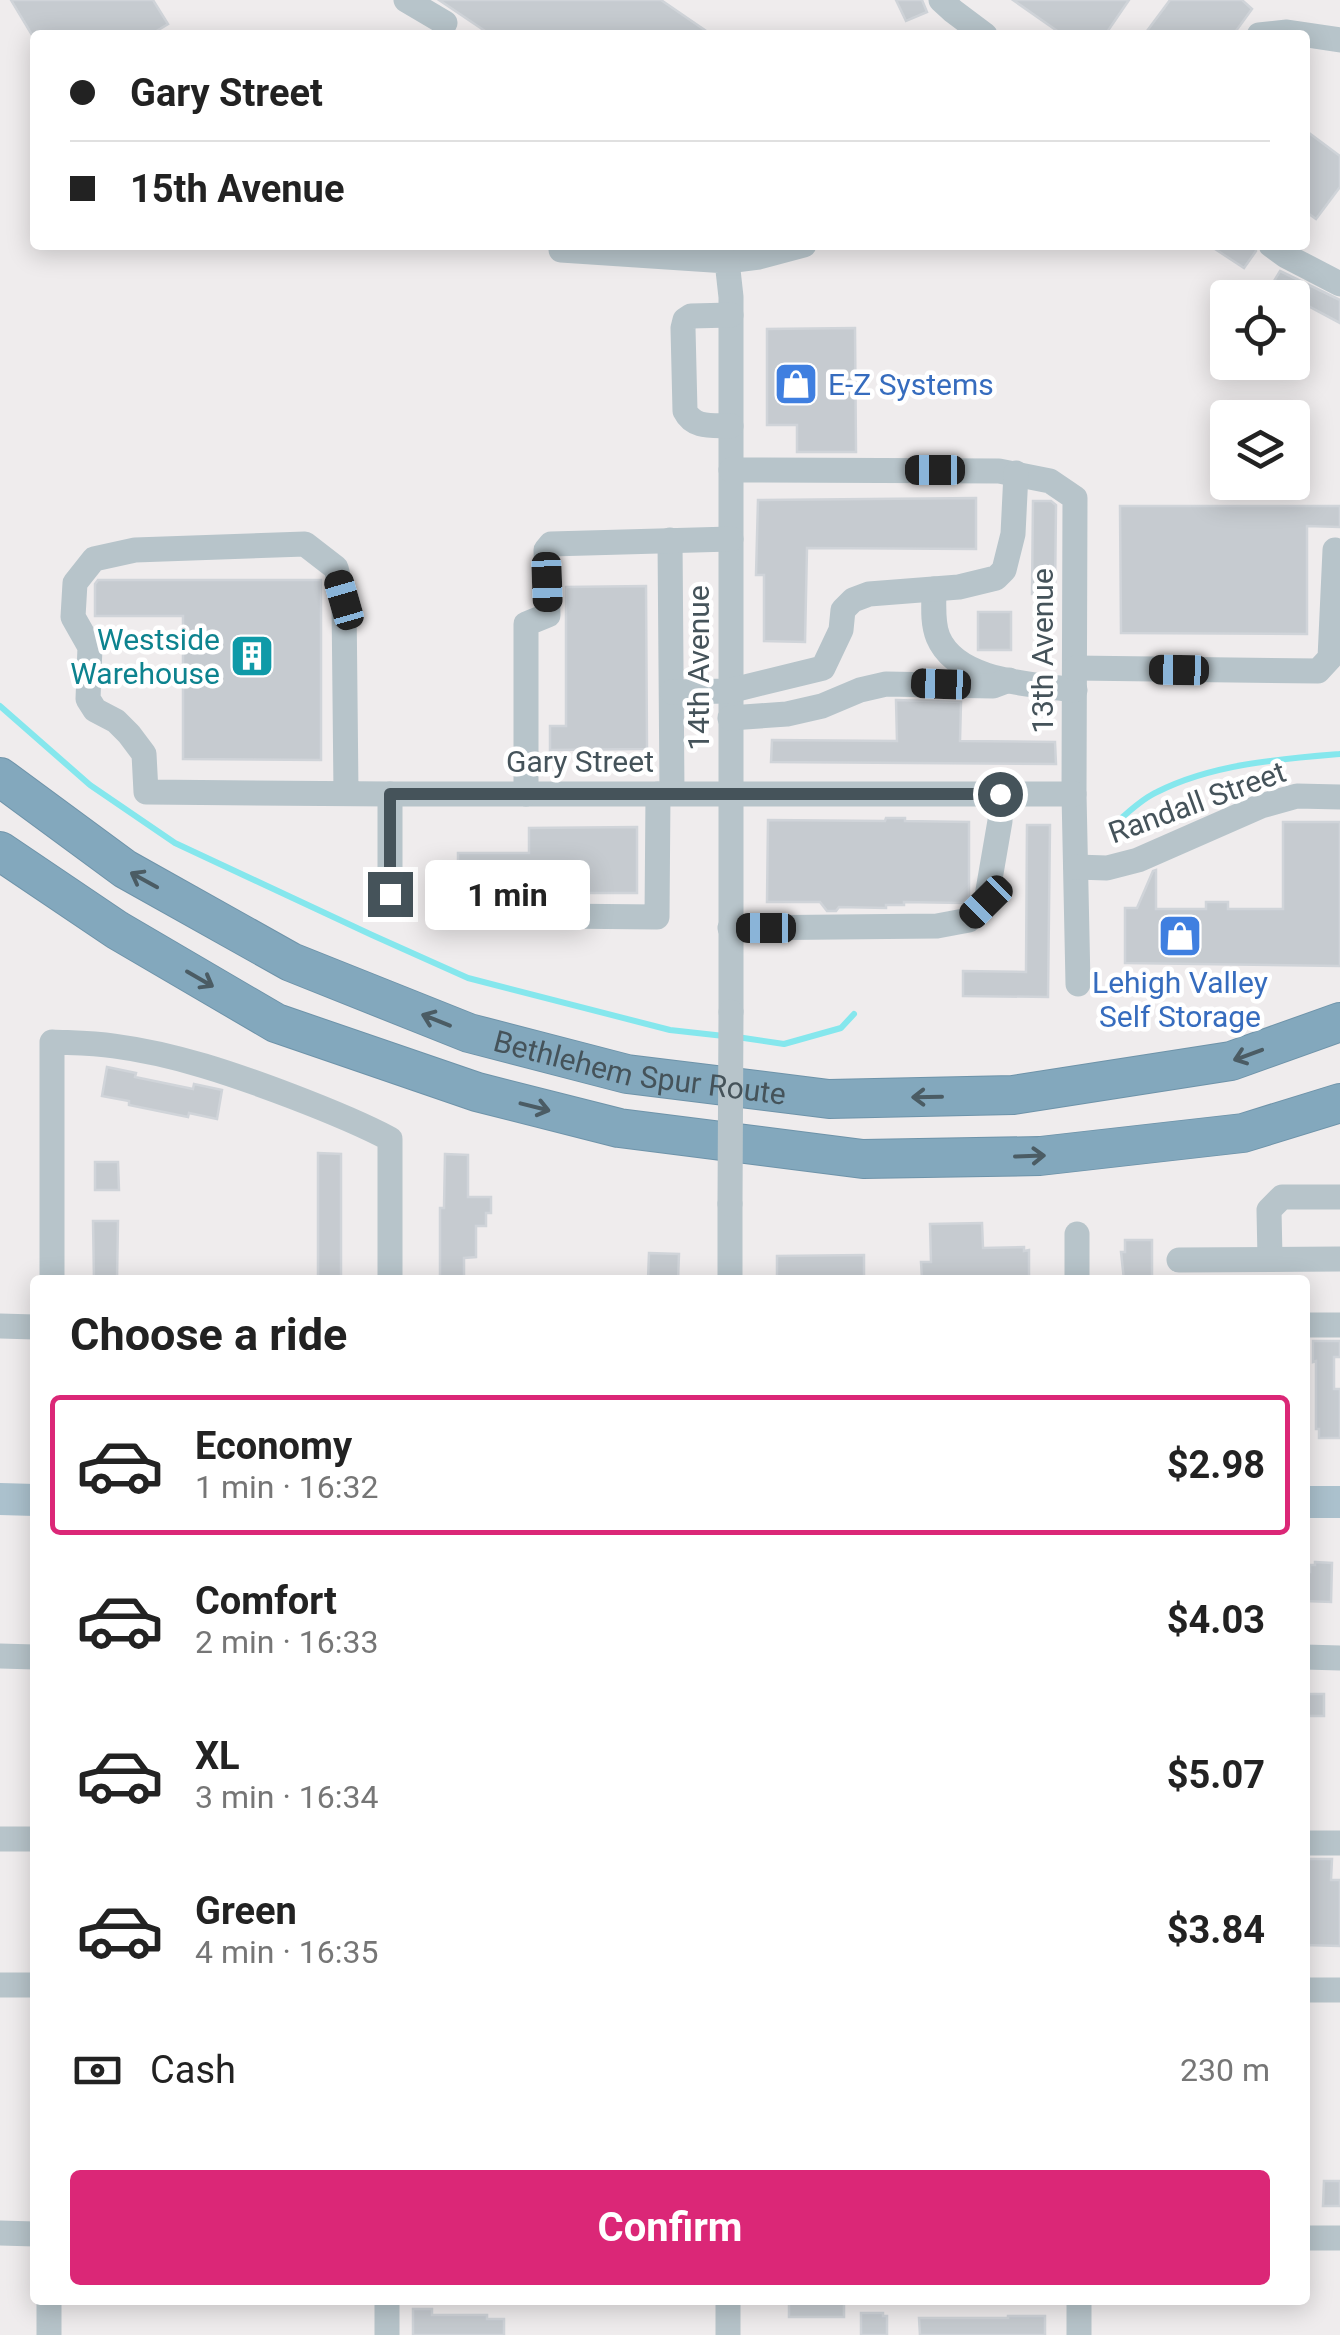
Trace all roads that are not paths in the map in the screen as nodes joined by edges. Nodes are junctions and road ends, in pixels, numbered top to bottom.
1 (406, 0) edge
2 (942, 0) edge
3 (447, 30) edge
4 (978, 30) edge
5 (1310, 35) edge
6 (1340, 40) edge
7 (560, 250) dead end
8 (784, 250) edge
9 (1278, 250) edge
10 (719, 253) edge
11 (1340, 284) edge
12 (731, 306) junction
13 (730, 426) junction
14 (730, 470) junction
15 (1016, 473) junction
16 (730, 539) junction
17 (670, 540) junction
18 (1335, 550) dead end
19 (934, 590) junction
20 (1075, 679) junction
21 (1009, 680) junction
22 (729, 691) junction
23 (672, 692) junction
24 (730, 718) junction
25 (0, 777) edge
26 (346, 793) junction
27 (665, 793) junction
28 (730, 793) junction
29 (390, 794) junction
30 (526, 794) junction
31 (1000, 794) junction
32 (1074, 794) junction
33 (1340, 797) edge
34 (0, 851) edge
35 (1076, 866) junction
36 (390, 894) dead end
37 (556, 916) dead end
38 (730, 928) junction
39 (1078, 984) dead end
40 (1340, 1022) edge
41 (1340, 1103) edge
42 (1340, 1197) edge
43 (1077, 1234) dead end
44 (1270, 1258) junction
45 (1340, 1259) edge
46 (1179, 1260) dead end
47 (52, 1275) edge
48 (390, 1275) edge
49 (730, 1275) edge
50 (1077, 1275) edge
51 (1310, 1325) edge
52 (1340, 1325) edge
53 (0, 1326) edge
54 (30, 1327) edge
55 (0, 1500) edge
56 (30, 1500) edge
57 (1310, 1502) edge
58 (1340, 1502) edge
59 (0, 1656) edge
60 (30, 1657) edge
61 (1310, 1658) edge
62 (1340, 1658) edge
63 (0, 1839) edge
64 (30, 1839) edge
65 (1310, 1843) edge
66 (1340, 1843) edge
67 (0, 1985) edge
68 (30, 1985) edge
69 (1310, 1990) edge
70 (1340, 1990) edge
71 (0, 2234) edge
72 (30, 2234) edge
73 (1310, 2238) edge
74 (1340, 2238) edge
75 (49, 2305) edge
76 (387, 2305) edge
77 (728, 2305) edge
78 (1079, 2305) edge
79 (48, 2335) edge
80 (387, 2335) edge
81 (728, 2335) edge
82 (1078, 2335) edge

1 - 3 street
2 - 4 street
5 - 6 street
7 - 10 street
8 - 10 street
9 - 11 street
10 - 12 street, 14th Avenue
12 - 13 street, 14th Avenue
12 - 13 street
13 - 14 street, 14th Avenue
14 - 15 street
14 - 16 street, 14th Avenue
15 - 19 street
15 - 20 street, 13th Avenue
16 - 17 street
16 - 22 street, 14th Avenue
17 - 23 street
17 - 30 street
18 - 20 street
19 - 21 street
19 - 22 street
20 - 21 street
20 - 32 street, 13th Avenue
21 - 24 street
22 - 23 street
22 - 24 street, 14th Avenue
23 - 27 street
24 - 28 street, 14th Avenue
40 -> 25 highway, Bethlehem Spur Route
26 - 26 street, Gary Street
26 - 29 street, Gary Street
27 - 28 street, Gary Street
27 - 30 street, Gary Street
27 - 37 street
28 - 31 street, Gary Street
28 - 38 street, 14th Avenue
29 - 30 street, Gary Street
29 - 36 street
31 - 32 street, Gary Street
31 - 38 street
32 - 35 street, 13th Avenue
33 - 35 street, Randall Street
34 -> 41 highway, Bethlehem Spur Route
35 - 39 street, 13th Avenue
38 - 49 street, 14th Avenue, bridge
42 - 44 street
43 - 50 street
44 - 45 street
44 - 46 street
47 - 48 street
51 - 52 street
53 - 54 street
55 - 56 main road
57 - 58 main road
59 - 60 street
61 - 62 street
63 - 64 street
65 - 66 street
67 - 68 street
69 - 70 street
71 - 72 street
73 - 74 street
75 - 79 street
76 - 80 street
77 - 81 street
78 - 82 street

